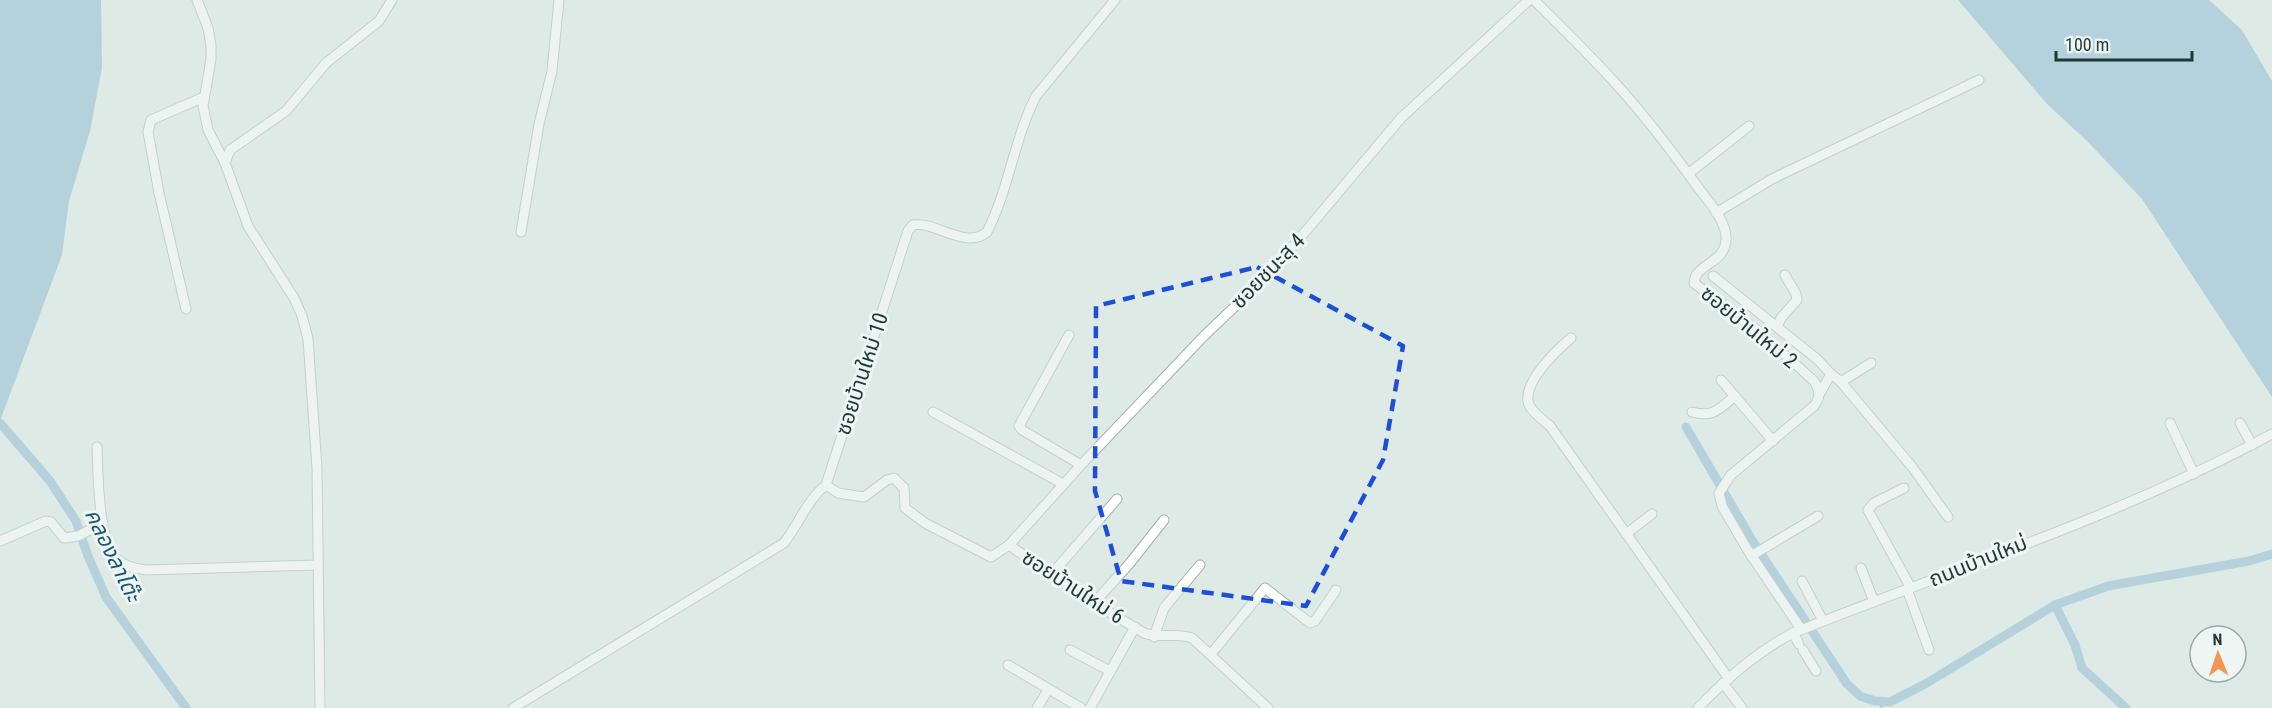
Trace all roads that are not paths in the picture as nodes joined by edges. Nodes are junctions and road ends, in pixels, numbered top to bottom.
1 (197, 0) edge
2 (392, 0) edge
3 (559, 0) edge
4 (1116, 0) edge
5 (1529, 0) edge
6 (1534, 0) edge
7 (1979, 80) dead end
8 (204, 97) junction
9 (1749, 126) dead end
10 (225, 163) junction
11 (1688, 174) junction
12 (1716, 213) junction
13 (521, 232) dead end
14 (1785, 275) dead end
15 (1713, 276) dead end
16 (186, 309) dead end
17 (1777, 327) junction
18 (1069, 335) dead end
19 (1571, 338) dead end
20 (1871, 363) dead end
21 (1831, 374) junction
22 (1721, 380) dead end
23 (1841, 382) junction
24 (1820, 393) junction
25 (1735, 396) junction
26 (933, 412) dead end
27 (1692, 412) dead end
28 (2170, 423) dead end
29 (2241, 423) dead end
30 (2272, 434) edge
31 (1773, 441) junction
32 (2252, 445) junction
33 (97, 447) dead end
34 (1081, 465) junction
35 (2194, 474) junction
36 (1063, 484) junction
37 (826, 485) junction
38 (1904, 488) dead end
39 (1117, 499) dead end
40 (1652, 514) dead end
41 (1818, 516) dead end
42 (1948, 517) dead end
43 (1164, 520) dead end
44 (103, 523) junction
45 (1626, 534) junction
46 (0, 541) edge
47 (1009, 545) junction
48 (1751, 556) junction
49 (318, 565) junction
50 (1200, 565) dead end
51 (1861, 568) dead end
52 (1051, 575) junction
53 (1802, 580) dead end
54 (1909, 589) junction
55 (1336, 590) dead end
56 (1874, 602) junction
57 (1094, 603) junction
58 (1823, 621) junction
59 (1135, 627) junction
60 (1797, 631) junction
61 (1154, 637) junction
62 (1070, 650) dead end
63 (1929, 650) dead end
64 (1210, 654) junction
65 (1008, 665) dead end
66 (1816, 670) dead end
67 (1110, 671) junction
68 (1726, 681) junction
69 (1048, 690) junction
70 (320, 708) edge
71 (513, 708) edge
72 (1037, 708) edge
73 (1081, 708) edge
74 (1090, 708) edge
75 (1268, 708) edge
76 (1698, 708) edge
77 (1742, 708) edge

1 - 8 street
2 - 10 street
3 - 13 street
4 - 37 street, ซอยบ้านใหม่ 10
5 - 34 street, ซอยชนะสุ 4
6 - 11 street, ซอยบ้านใหม่ 2
7 - 12 street
8 - 10 street
8 - 16 street
9 - 11 street
10 - 49 street
11 - 12 street, ซอยบ้านใหม่ 2
12 - 24 street, ซอยบ้านใหม่ 2
14 - 17 street
15 - 17 street
17 - 21 street
18 - 34 street
19 - 45 street
20 - 23 street
21 - 23 street
21 - 24 street
22 - 25 street
23 - 42 street
24 - 31 street
25 - 27 street
25 - 31 street
26 - 36 street
28 - 35 street
29 - 32 street
30 - 32 street, ถนนบ้านใหม่
31 - 48 street
32 - 35 street, ถนนบ้านใหม่
33 - 44 street
34 - 36 street, ซอยชนะสุ 4
35 - 54 street, ถนนบ้านใหม่
36 - 47 street, ซอยชนะสุ 4
37 - 47 street, ซอยบ้านใหม่ 6
37 - 71 street, ซอยบ้านใหม่ 10
38 - 54 street
39 - 52 street
40 - 45 street
41 - 48 street
43 - 57 street
44 - 46 street
44 - 49 street
45 - 68 street
47 - 52 street, ซอยบ้านใหม่ 6
48 - 60 street
49 - 70 street
50 - 61 street
51 - 56 street
52 - 57 street, ซอยบ้านใหม่ 6
53 - 58 street
54 - 56 street, ถนนบ้านใหม่
54 - 63 street
55 - 64 street
56 - 58 street, ถนนบ้านใหม่
57 - 59 street, ซอยบ้านใหม่ 6
58 - 60 street, ถนนบ้านใหม่
59 - 61 street, ซอยบ้านใหม่ 6
59 - 67 street
60 - 66 street
60 - 68 street, ถนนบ้านใหม่
61 - 64 street, ซอยบ้านใหม่ 6
62 - 67 street
64 - 75 street, ซอยบ้านใหม่ 6
65 - 69 street
67 - 74 street
68 - 76 street, ถนนบ้านใหม่
68 - 77 street
69 - 72 street
69 - 73 street

